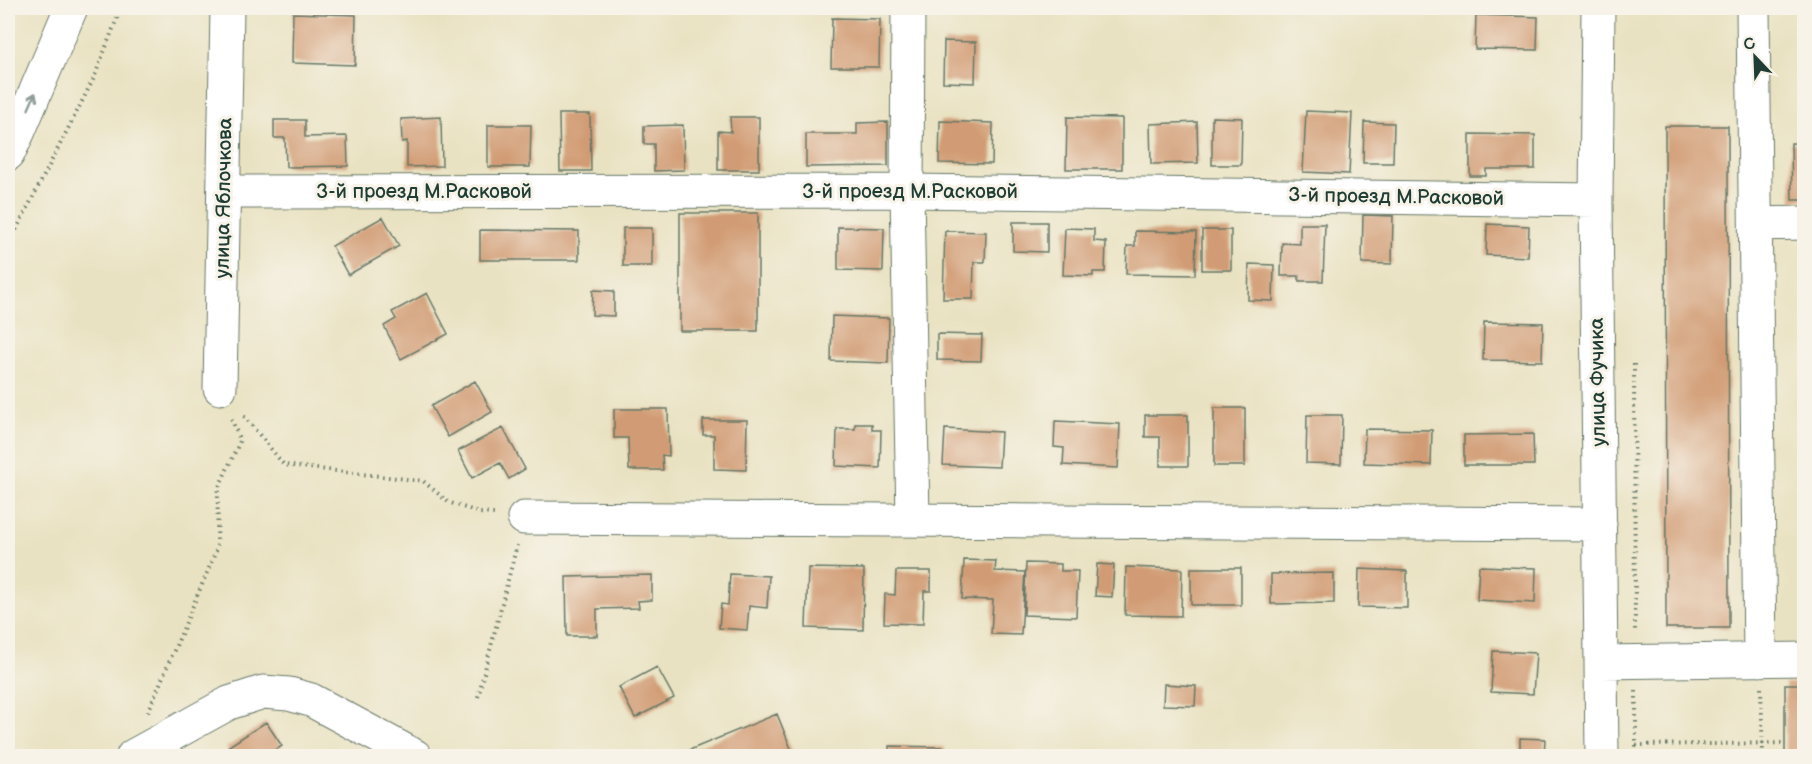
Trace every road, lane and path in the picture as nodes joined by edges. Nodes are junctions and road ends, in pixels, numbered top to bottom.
1 (71, 8) edge
2 (121, 8) edge
3 (228, 8) edge
4 (908, 8) edge
5 (1598, 8) edge
6 (1753, 8) edge
7 (11, 139) edge
8 (907, 191) junction
9 (225, 192) junction
10 (1596, 200) junction
11 (1804, 223) edge
12 (1757, 224) junction
13 (8, 246) edge
14 (1634, 364) dead end
15 (220, 388) joint
16 (244, 416) dead end
17 (524, 518) junction
18 (913, 520) junction
19 (1600, 524) junction
20 (1804, 659) edge
21 (1760, 660) junction
22 (1635, 661) junction
23 (1601, 662) junction
24 (478, 698) dead end
25 (147, 713) dead end
26 (1785, 743) dead end
27 (1763, 744) junction
28 (1636, 745) junction
29 (133, 756) edge
30 (415, 756) edge
31 (1602, 756) edge
32 (1636, 756) edge
33 (1764, 756) edge

7 -> 1 street
2 - 13 path
3 - 9 street, улица Яблочкова
4 - 8 street
5 - 10 street, улица Фучика
6 - 12 street
8 - 9 street, 3-й проезд М.Расковой
8 - 10 street, 3-й проезд М.Расковой
8 - 18 street
9 - 15 street, улица Яблочкова
10 - 19 street, улица Фучика
11 - 12 street
12 - 21 street
14 - 22 path
15 - 25 path
16 - 17 path
17 - 18 street
17 - 24 path
18 - 19 street
19 - 23 street, улица Фучика
20 - 21 street
21 - 22 street
21 - 27 path
22 - 23 street
22 - 28 path
23 - 31 street, улица Фучика
26 - 27 path
27 - 28 path
27 - 33 path
28 - 32 path
29 - 30 street

